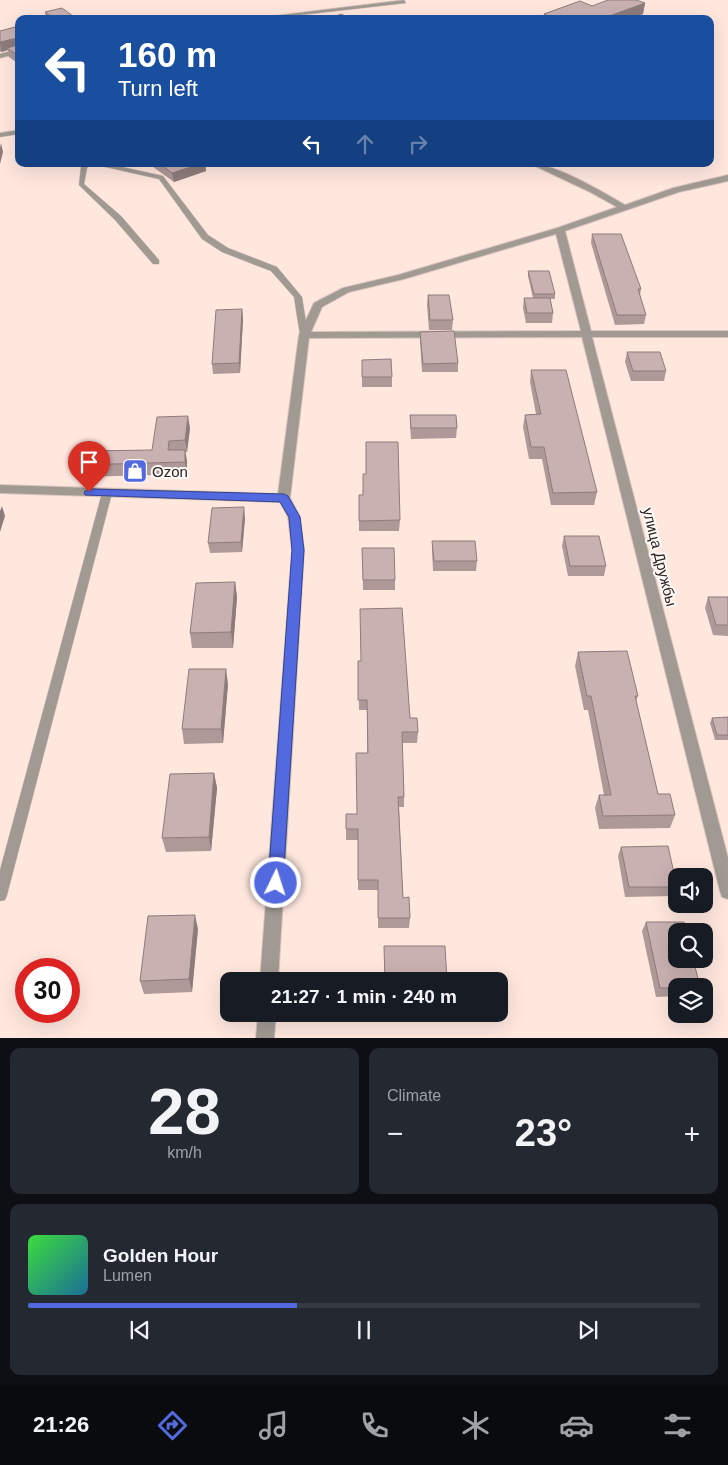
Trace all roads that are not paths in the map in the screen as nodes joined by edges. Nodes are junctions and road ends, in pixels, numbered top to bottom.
1 (404, 2) dead end
2 (285, 15) edge
3 (15, 52) edge
4 (0, 56) edge
5 (15, 133) edge
6 (0, 135) edge
7 (84, 167) edge
8 (116, 167) edge
9 (542, 167) edge
10 (728, 178) edge
11 (624, 208) junction
12 (560, 230) junction
13 (156, 262) dead end
14 (587, 334) junction
15 (728, 334) edge
16 (304, 335) junction
17 (0, 489) edge
18 (107, 493) junction
19 (284, 498) junction
20 (728, 891) edge
21 (0, 895) edge
22 (270, 972) edge
23 (266, 1022) edge
24 (265, 1038) edge

1 - 2 lane
3 - 4 street
5 - 6 lane
7 - 13 lane
8 - 16 lane
9 - 11 street
10 - 11 street
11 - 12 street
12 - 14 street, улица Дружбы
12 - 16 street
14 - 15 street
14 - 16 street
14 - 20 street, улица Дружбы
16 - 19 street
17 - 18 street
18 - 19 street
18 - 21 lane
19 - 22 street
23 - 24 street

